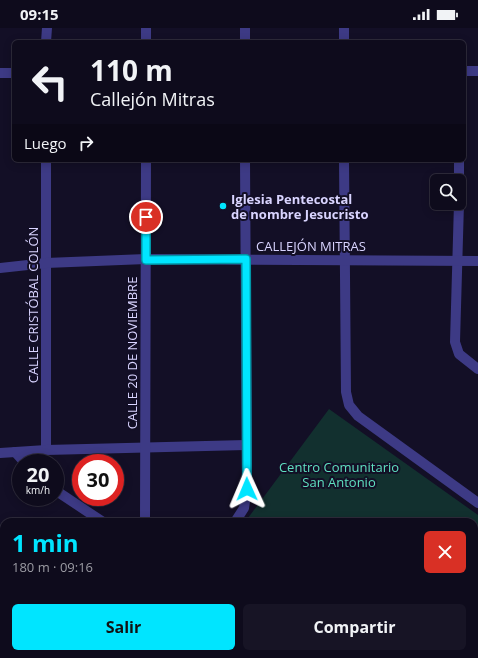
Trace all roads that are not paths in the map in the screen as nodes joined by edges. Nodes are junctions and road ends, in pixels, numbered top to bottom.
1 (47, 28) edge
2 (146, 28) edge
3 (245, 28) edge
4 (344, 28) edge
5 (46, 40) edge
6 (146, 40) edge
7 (245, 40) edge
8 (344, 40) edge
9 (466, 71) edge
10 (478, 71) edge
11 (12, 73) edge
12 (0, 74) edge
13 (46, 162) edge
14 (146, 162) edge
15 (245, 162) edge
16 (344, 162) edge
17 (459, 162) edge
18 (459, 174) edge
19 (459, 210) edge
20 (246, 259) junction
21 (146, 260) junction
22 (344, 260) junction
23 (458, 260) junction
24 (478, 261) edge
25 (46, 263) junction
26 (0, 268) edge
27 (478, 369) edge
28 (246, 445) junction
29 (145, 447) junction
30 (46, 450) junction
31 (16, 452) joint
32 (0, 453) edge
33 (64, 496) edge
34 (478, 502) edge
35 (97, 518) edge
36 (145, 518) edge
37 (238, 518) edge

1 - 5 street
2 - 6 street
3 - 7 street
4 - 8 street
9 - 10 street
11 - 12 street
13 - 25 street, CALLE CRISTÓBAL COLÓN
14 - 21 street, CALLE 20 DE NOVIEMBRE
15 - 20 street
16 - 22 street
17 - 18 street
19 - 23 street
20 - 21 street, CALLEJÓN MITRAS
20 - 22 street, CALLEJÓN MITRAS
20 - 28 street
21 - 25 street, CALLEJÓN MITRAS
21 - 29 street, CALLE 20 DE NOVIEMBRE
22 - 23 street, CALLEJÓN MITRAS
22 - 34 street
23 - 24 street, CALLEJÓN MITRAS
23 - 27 street
25 - 26 street, CALLEJÓN MITRAS
25 - 30 street, CALLE CRISTÓBAL COLÓN
28 - 29 street
28 - 37 street
29 - 30 street
29 - 36 street, CALLE 20 DE NOVIEMBRE
30 - 31 street
31 - 32 street
33 - 35 street

